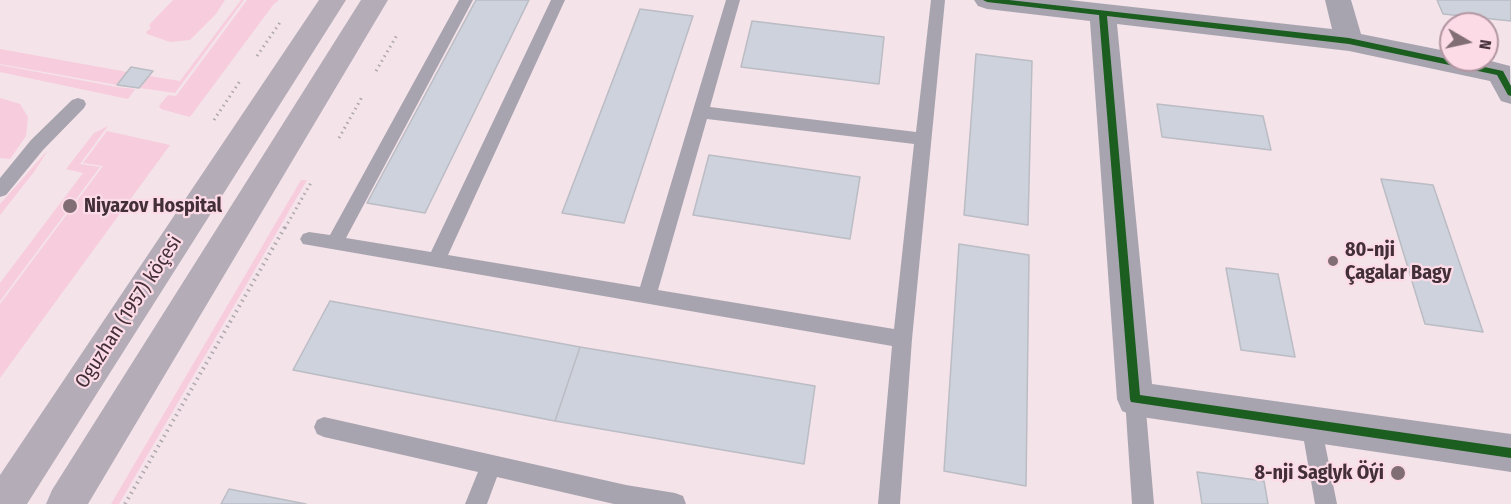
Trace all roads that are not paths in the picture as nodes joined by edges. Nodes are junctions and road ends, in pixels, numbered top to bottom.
1 (333, 0) edge
2 (375, 0) edge
3 (466, 0) edge
4 (558, 0) edge
5 (733, 0) edge
6 (938, 0) edge
7 (987, 0) edge
8 (1338, 0) edge
9 (1103, 15) junction
10 (1348, 41) junction
11 (1507, 80) edge
12 (78, 104) dead end
13 (700, 112) junction
14 (923, 139) junction
15 (0, 190) edge
16 (309, 239) dead end
17 (334, 244) junction
18 (436, 261) junction
19 (647, 296) junction
20 (902, 339) junction
21 (1136, 399) junction
22 (1311, 424) junction
23 (324, 427) dead end
24 (1511, 453) edge
25 (491, 465) junction
26 (4, 504) edge
27 (66, 504) edge
28 (476, 504) edge
29 (675, 504) edge
30 (889, 504) edge
31 (1143, 504) edge
32 (1326, 504) edge

1 - 26 main road, Oguzhan (1957) köçesi
2 - 27 main road
3 - 17 lane
4 - 18 lane
5 - 13 lane
6 - 14 lane
7 - 9 street
8 - 10 street
9 - 10 street
9 - 21 street
10 - 11 street
12 - 15 lane
13 - 14 lane
13 - 19 lane
14 - 20 lane
16 - 17 lane
17 - 18 lane
18 - 19 lane
19 - 20 lane
20 - 30 lane
21 - 22 street
21 - 31 lane
22 - 24 street
22 - 32 lane
23 - 25 lane
25 - 28 lane
25 - 29 lane

